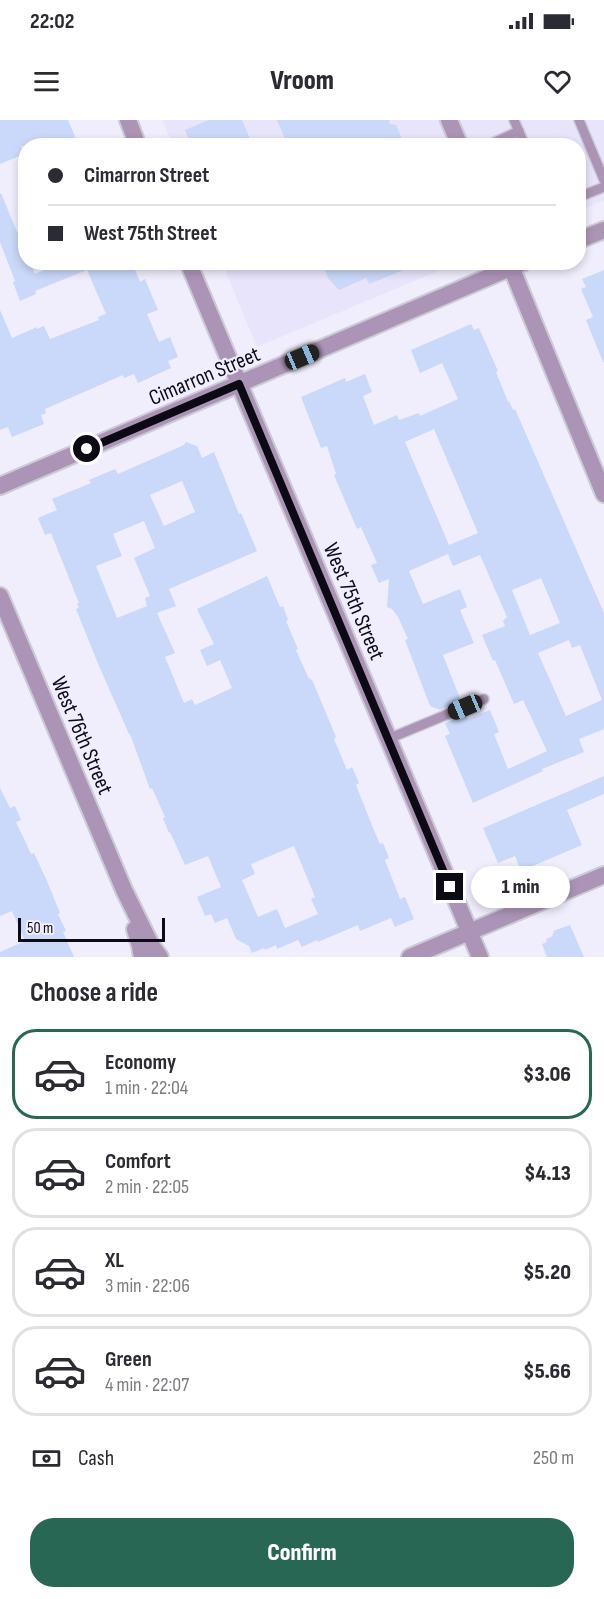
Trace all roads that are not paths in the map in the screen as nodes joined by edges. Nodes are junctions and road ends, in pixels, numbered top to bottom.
1 (128, 120) edge
2 (449, 120) edge
3 (514, 120) edge
4 (579, 120) edge
5 (519, 131) junction
6 (135, 138) edge
7 (457, 138) edge
8 (504, 138) edge
9 (522, 138) edge
10 (604, 180) edge
11 (604, 186) edge
12 (586, 194) edge
13 (604, 230) edge
14 (586, 237) edge
15 (191, 270) edge
16 (501, 270) edge
17 (517, 270) edge
18 (239, 384) junction
19 (0, 486) edge
20 (604, 494) edge
21 (0, 596) edge
22 (484, 699) dead end
23 (388, 739) junction
24 (604, 875) edge
25 (124, 890) junction
26 (470, 932) junction
27 (142, 957) edge
28 (160, 957) edge
29 (410, 957) edge
30 (480, 957) edge

1 - 6 street
2 - 7 street
3 - 5 lane
4 - 10 lane
5 - 8 lane
5 - 9 lane
11 - 12 lane
13 - 14 street
15 - 18 street, West 75th Street
16 - 18 street, Cimarron Street
17 - 20 street
18 - 19 street, Cimarron Street
18 - 23 street, West 75th Street
21 - 25 street, West 76th Street
22 - 23 lane
23 - 26 street, West 75th Street
24 - 26 street
25 - 27 street, West 76th Street
25 - 28 street, West 76th Street
26 - 29 street
26 - 30 street, West 75th Street

